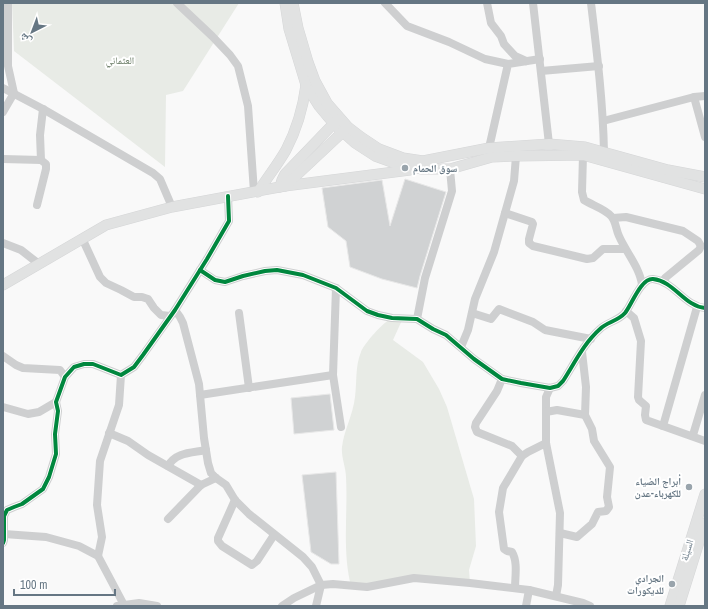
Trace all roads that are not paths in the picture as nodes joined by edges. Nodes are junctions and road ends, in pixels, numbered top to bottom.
1 (8, 3) edge
2 (177, 3) edge
3 (285, 3) edge
4 (293, 3) edge
5 (385, 3) edge
6 (487, 3) edge
7 (533, 3) edge
8 (591, 3) edge
9 (6, 15) edge
10 (540, 60) junction
11 (527, 61) junction
12 (508, 64) junction
13 (599, 66) junction
14 (541, 71) junction
15 (306, 85) junction
16 (3, 88) edge
17 (14, 93) junction
18 (705, 96) edge
19 (694, 97) junction
20 (43, 109) junction
21 (3, 112) edge
22 (336, 121) junction
23 (603, 121) junction
24 (346, 130) junction
25 (705, 137) edge
26 (549, 144) junction
27 (489, 148) junction
28 (604, 152) junction
29 (583, 155) junction
30 (516, 156) junction
31 (3, 159) edge
32 (41, 160) junction
33 (422, 168) junction
34 (450, 168) junction
35 (705, 177) edge
36 (283, 186) junction
37 (705, 189) edge
38 (256, 192) junction
39 (228, 196) junction
40 (37, 205) dead end
41 (172, 207) junction
42 (505, 213) junction
43 (613, 218) junction
44 (82, 238) junction
45 (3, 243) edge
46 (625, 249) junction
47 (39, 264) junction
48 (200, 270) junction
49 (665, 282) junction
50 (3, 285) edge
51 (642, 285) junction
52 (336, 288) junction
53 (701, 308) edge
54 (626, 311) junction
55 (239, 312) dead end
56 (173, 313) junction
57 (472, 313) junction
58 (417, 319) junction
59 (591, 339) junction
60 (461, 347) junction
61 (582, 352) junction
62 (3, 356) edge
63 (121, 375) junction
64 (333, 375) junction
65 (66, 377) junction
66 (502, 378) junction
67 (249, 388) junction
68 (550, 388) junction
69 (200, 395) junction
70 (705, 396) edge
71 (56, 402) junction
72 (3, 407) edge
73 (546, 412) junction
74 (584, 415) junction
75 (663, 426) junction
76 (341, 427) dead end
77 (109, 433) junction
78 (693, 435) junction
79 (705, 441) edge
80 (546, 443) junction
81 (206, 450) junction
82 (522, 456) junction
83 (168, 466) junction
84 (216, 478) junction
85 (201, 485) junction
86 (705, 494) edge
87 (235, 500) junction
88 (168, 519) dead end
89 (705, 523) edge
90 (560, 533) junction
91 (4, 534) junction
92 (274, 535) junction
93 (3, 543) edge
94 (98, 556) junction
95 (321, 585) junction
96 (515, 588) junction
97 (529, 590) junction
98 (556, 596) junction
99 (121, 605) edge
100 (157, 606) edge
101 (282, 606) edge
102 (316, 606) edge
103 (526, 606) edge
104 (590, 606) edge
105 (670, 606) edge
106 (679, 606) edge

1 - 9 street
2 - 38 street
3 - 15 main road
4 - 22 main road
5 - 12 street
6 - 11 street
7 - 10 street
8 - 13 street
9 - 17 street
10 - 11 street
10 - 14 street
11 - 12 street
12 - 27 street
13 - 14 street
13 - 23 street
14 - 26 street
15 - 22 main road
15 - 38 main road
16 - 17 street
17 - 20 street
17 - 21 street
18 - 19 street
19 - 23 street
19 - 25 street
20 - 32 street
20 - 41 street
22 - 24 main road
22 - 36 main road
23 - 28 street
24 - 27 main road
24 - 33 main road
24 - 36 main road
26 - 27 main road
26 - 28 main road
28 - 35 main road
29 - 30 main road
29 - 37 main road
29 - 43 street
30 - 34 main road
30 - 42 street
31 - 32 street
32 - 40 street
33 - 34 main road
33 - 36 main road
34 - 58 street
36 - 38 main road
38 - 39 main road
39 - 41 main road
39 - 48 street
41 - 44 main road
42 - 46 street
42 - 57 street
43 - 46 street
43 - 49 street
44 - 47 main road
44 - 56 street
45 - 47 street
46 - 51 street
47 - 50 main road
48 - 52 street
48 - 56 street
49 - 51 street
49 - 53 street
51 - 54 street
52 - 58 street
52 - 64 street
53 - 75 street
54 - 59 street
54 - 75 street
55 - 67 street
56 - 63 street
56 - 69 street
57 - 59 street
57 - 60 street
58 - 60 street
59 - 61 street
60 - 66 street
61 - 68 street
61 - 74 street
62 - 65 street
63 - 65 street
63 - 77 street
64 - 67 street
64 - 76 street
65 - 71 street
66 - 68 street
66 - 82 street
67 - 69 street
68 - 73 street
69 - 81 street
70 - 78 street
71 - 72 street
71 - 91 street
73 - 74 street
73 - 80 street
74 - 90 street
75 - 78 street
77 - 83 street
77 - 94 street
78 - 79 street
80 - 82 street
80 - 90 street
81 - 83 street
81 - 84 street
82 - 96 street
83 - 85 street
84 - 85 street
84 - 87 street
85 - 88 street
86 - 105 main road, السيلة
87 - 92 street
87 - 92 street
89 - 106 main road, السيلة
90 - 98 street
91 - 93 street
91 - 94 street
92 - 95 street
94 - 99 street
95 - 96 street
95 - 101 street
95 - 102 street
96 - 97 street
97 - 98 street
97 - 103 street
98 - 104 street
99 - 100 street

